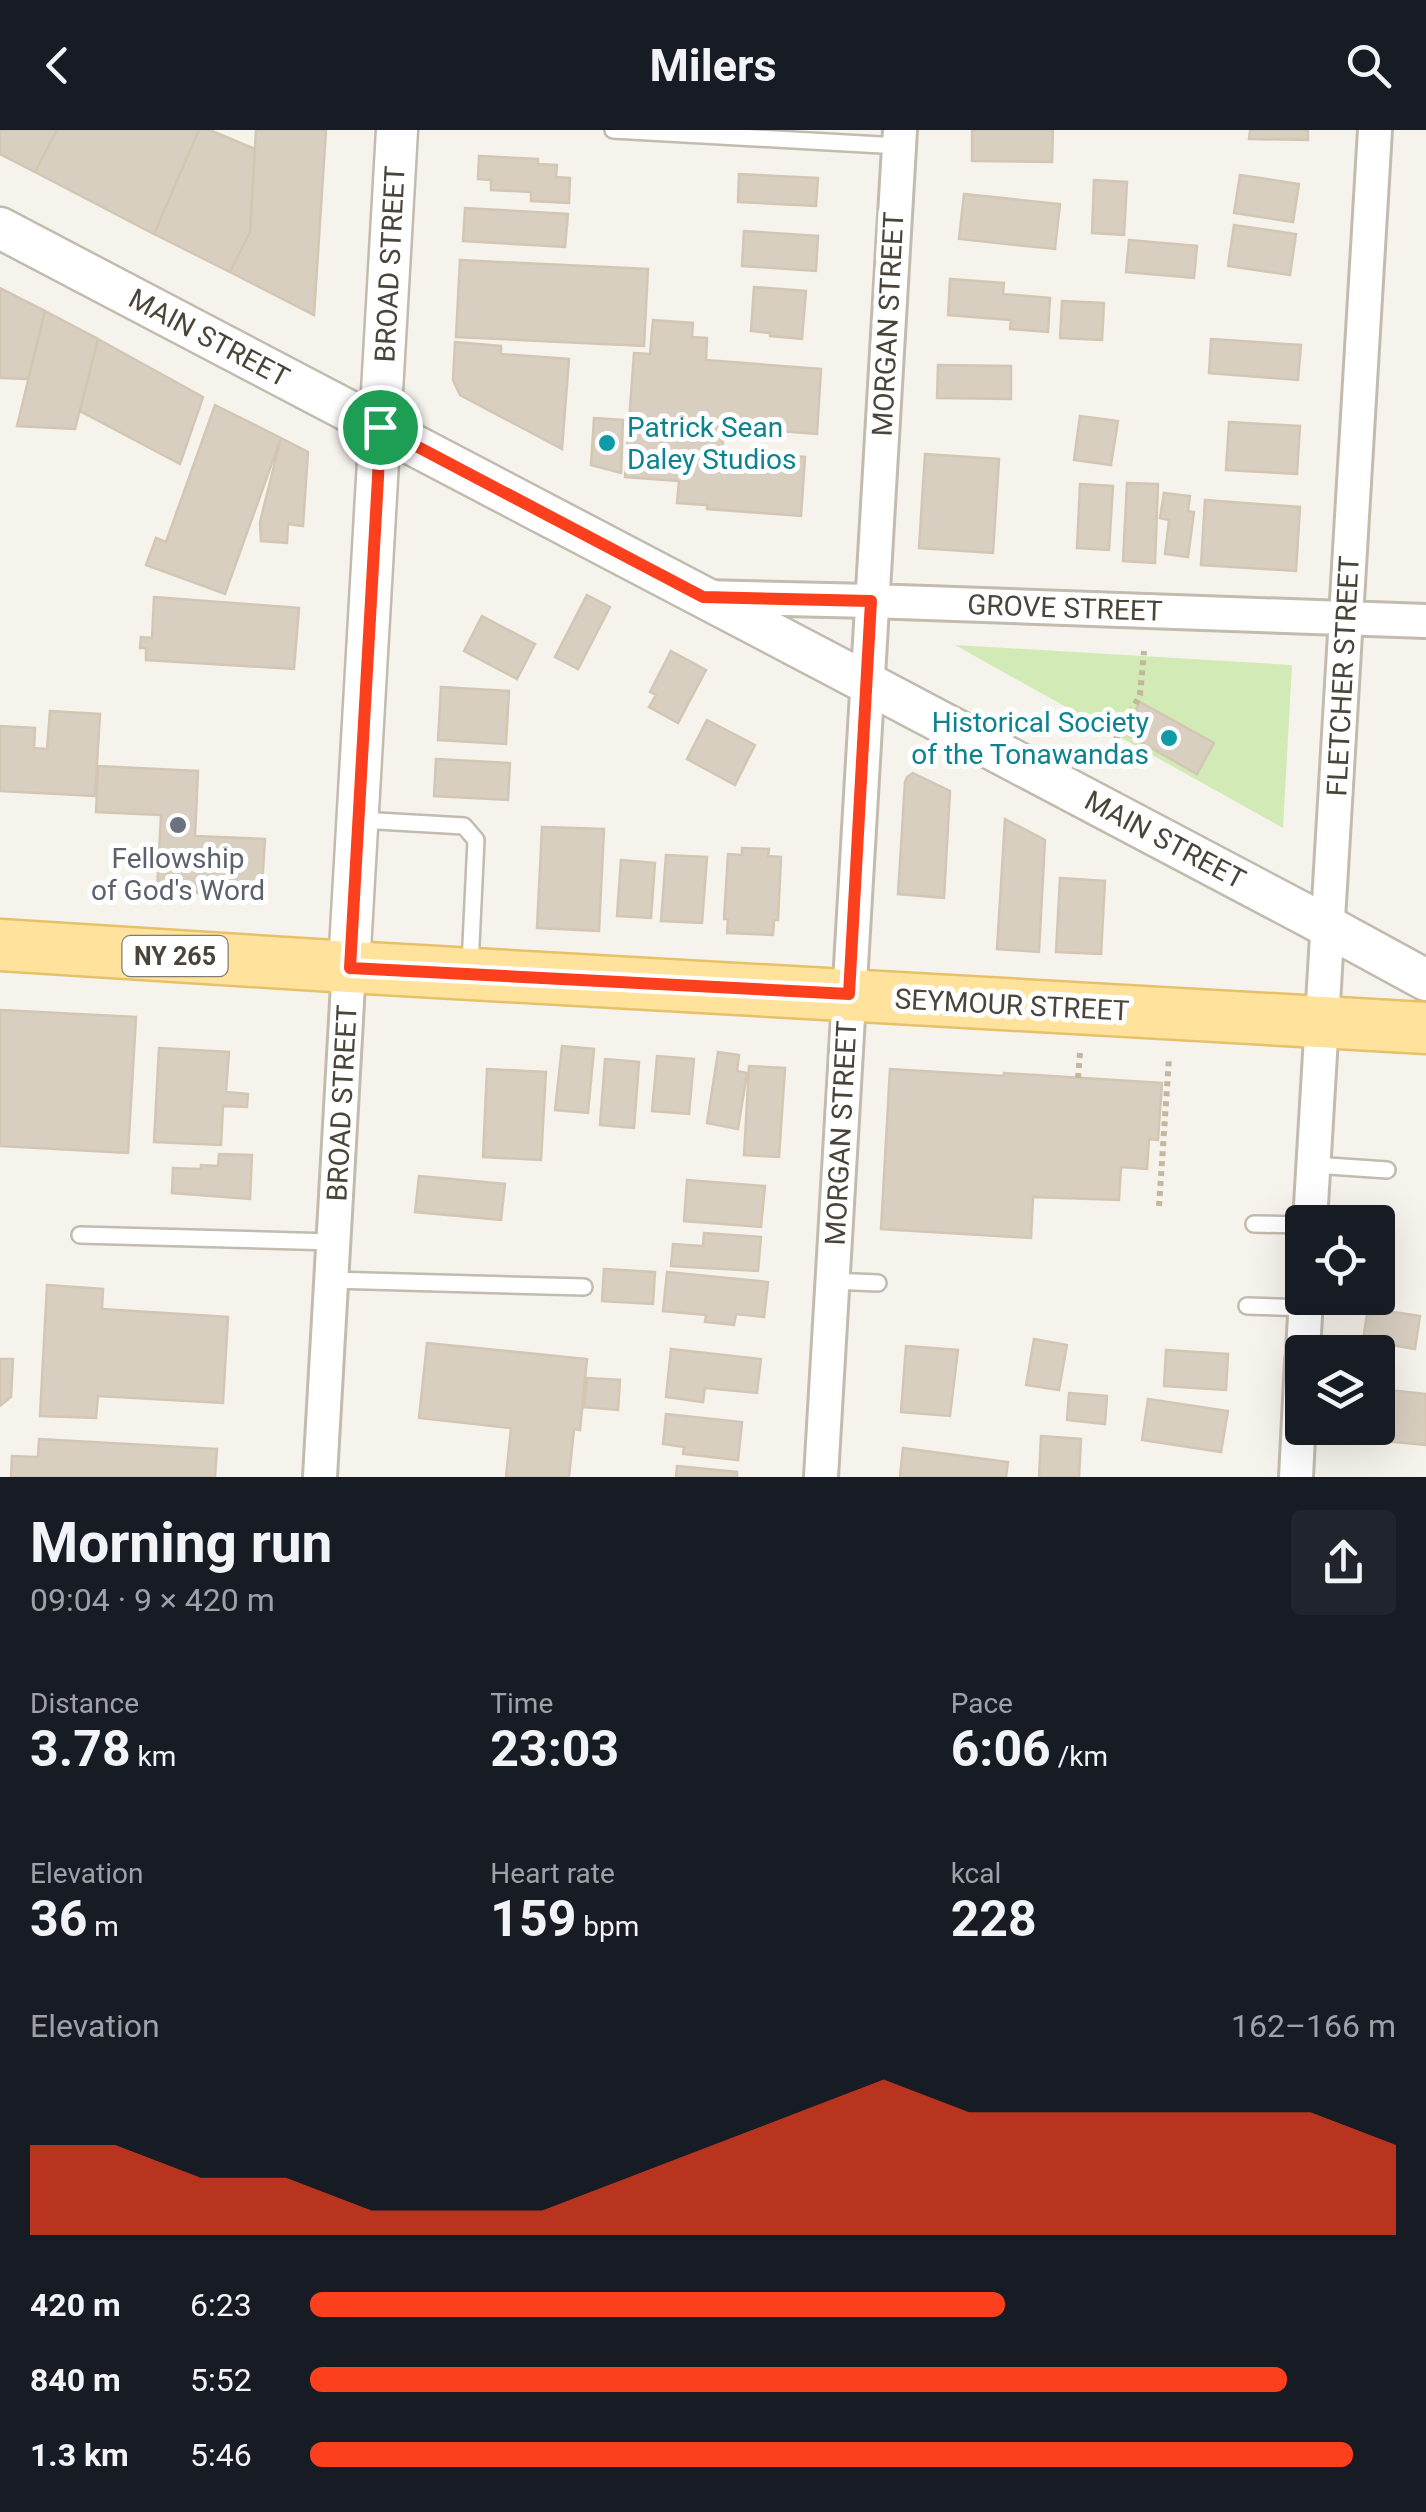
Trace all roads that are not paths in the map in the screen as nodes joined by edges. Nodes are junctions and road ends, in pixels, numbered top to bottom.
1 (398, 130) edge
2 (614, 130) edge
3 (1375, 130) edge
4 (900, 138) edge
5 (0, 228) edge
6 (380, 427) junction
7 (703, 597) junction
8 (871, 601) junction
9 (1347, 617) junction
10 (1426, 622) edge
11 (867, 683) junction
12 (360, 820) junction
13 (1328, 926) junction
14 (0, 945) edge
15 (350, 968) junction
16 (470, 974) junction
17 (1426, 980) edge
18 (849, 994) junction
19 (1322, 1024) junction
20 (1426, 1028) edge
21 (1314, 1165) junction
22 (1387, 1170) dead end
23 (1311, 1205) edge
24 (1254, 1224) dead end
25 (1285, 1225) edge
26 (80, 1235) dead end
27 (334, 1242) junction
28 (332, 1280) junction
29 (832, 1281) junction
30 (878, 1283) dead end
31 (584, 1288) dead end
32 (1285, 1304) edge
33 (1247, 1306) dead end
34 (1298, 1445) edge
35 (320, 1477) edge
36 (821, 1477) edge
37 (1296, 1477) edge

1 - 6 street, BROAD STREET
2 - 4 lane
3 - 9 street, FLETCHER STREET
4 - 8 street, MORGAN STREET
5 - 6 street, MAIN STREET
6 - 7 street, MAIN STREET
6 - 12 street, BROAD STREET
7 - 8 street, GROVE STREET
7 - 11 street, MAIN STREET
8 - 9 street, GROVE STREET
8 - 11 street, MORGAN STREET
9 - 10 street, GROVE STREET
9 - 13 street, FLETCHER STREET
11 - 13 street, MAIN STREET
11 - 18 street, MORGAN STREET
12 - 15 street, BROAD STREET
12 - 16 lane
13 - 17 street, MAIN STREET
13 - 19 street, FLETCHER STREET
14 - 15 main road, SEYMOUR STREET / NY 265
15 - 16 main road, SEYMOUR STREET / NY 265
15 - 27 street, BROAD STREET
16 - 18 main road, SEYMOUR STREET / NY 265
18 - 19 main road, SEYMOUR STREET / NY 265
18 - 29 street, MORGAN STREET
19 - 20 main road, SEYMOUR STREET / NY 265
19 - 21 street, FLETCHER STREET
21 - 22 lane
21 - 23 street, FLETCHER STREET
24 - 25 lane
26 - 27 lane
27 - 28 street, BROAD STREET
28 - 31 lane
28 - 35 street, BROAD STREET
29 - 30 lane
29 - 36 street, MORGAN STREET
32 - 33 lane
34 - 37 street

